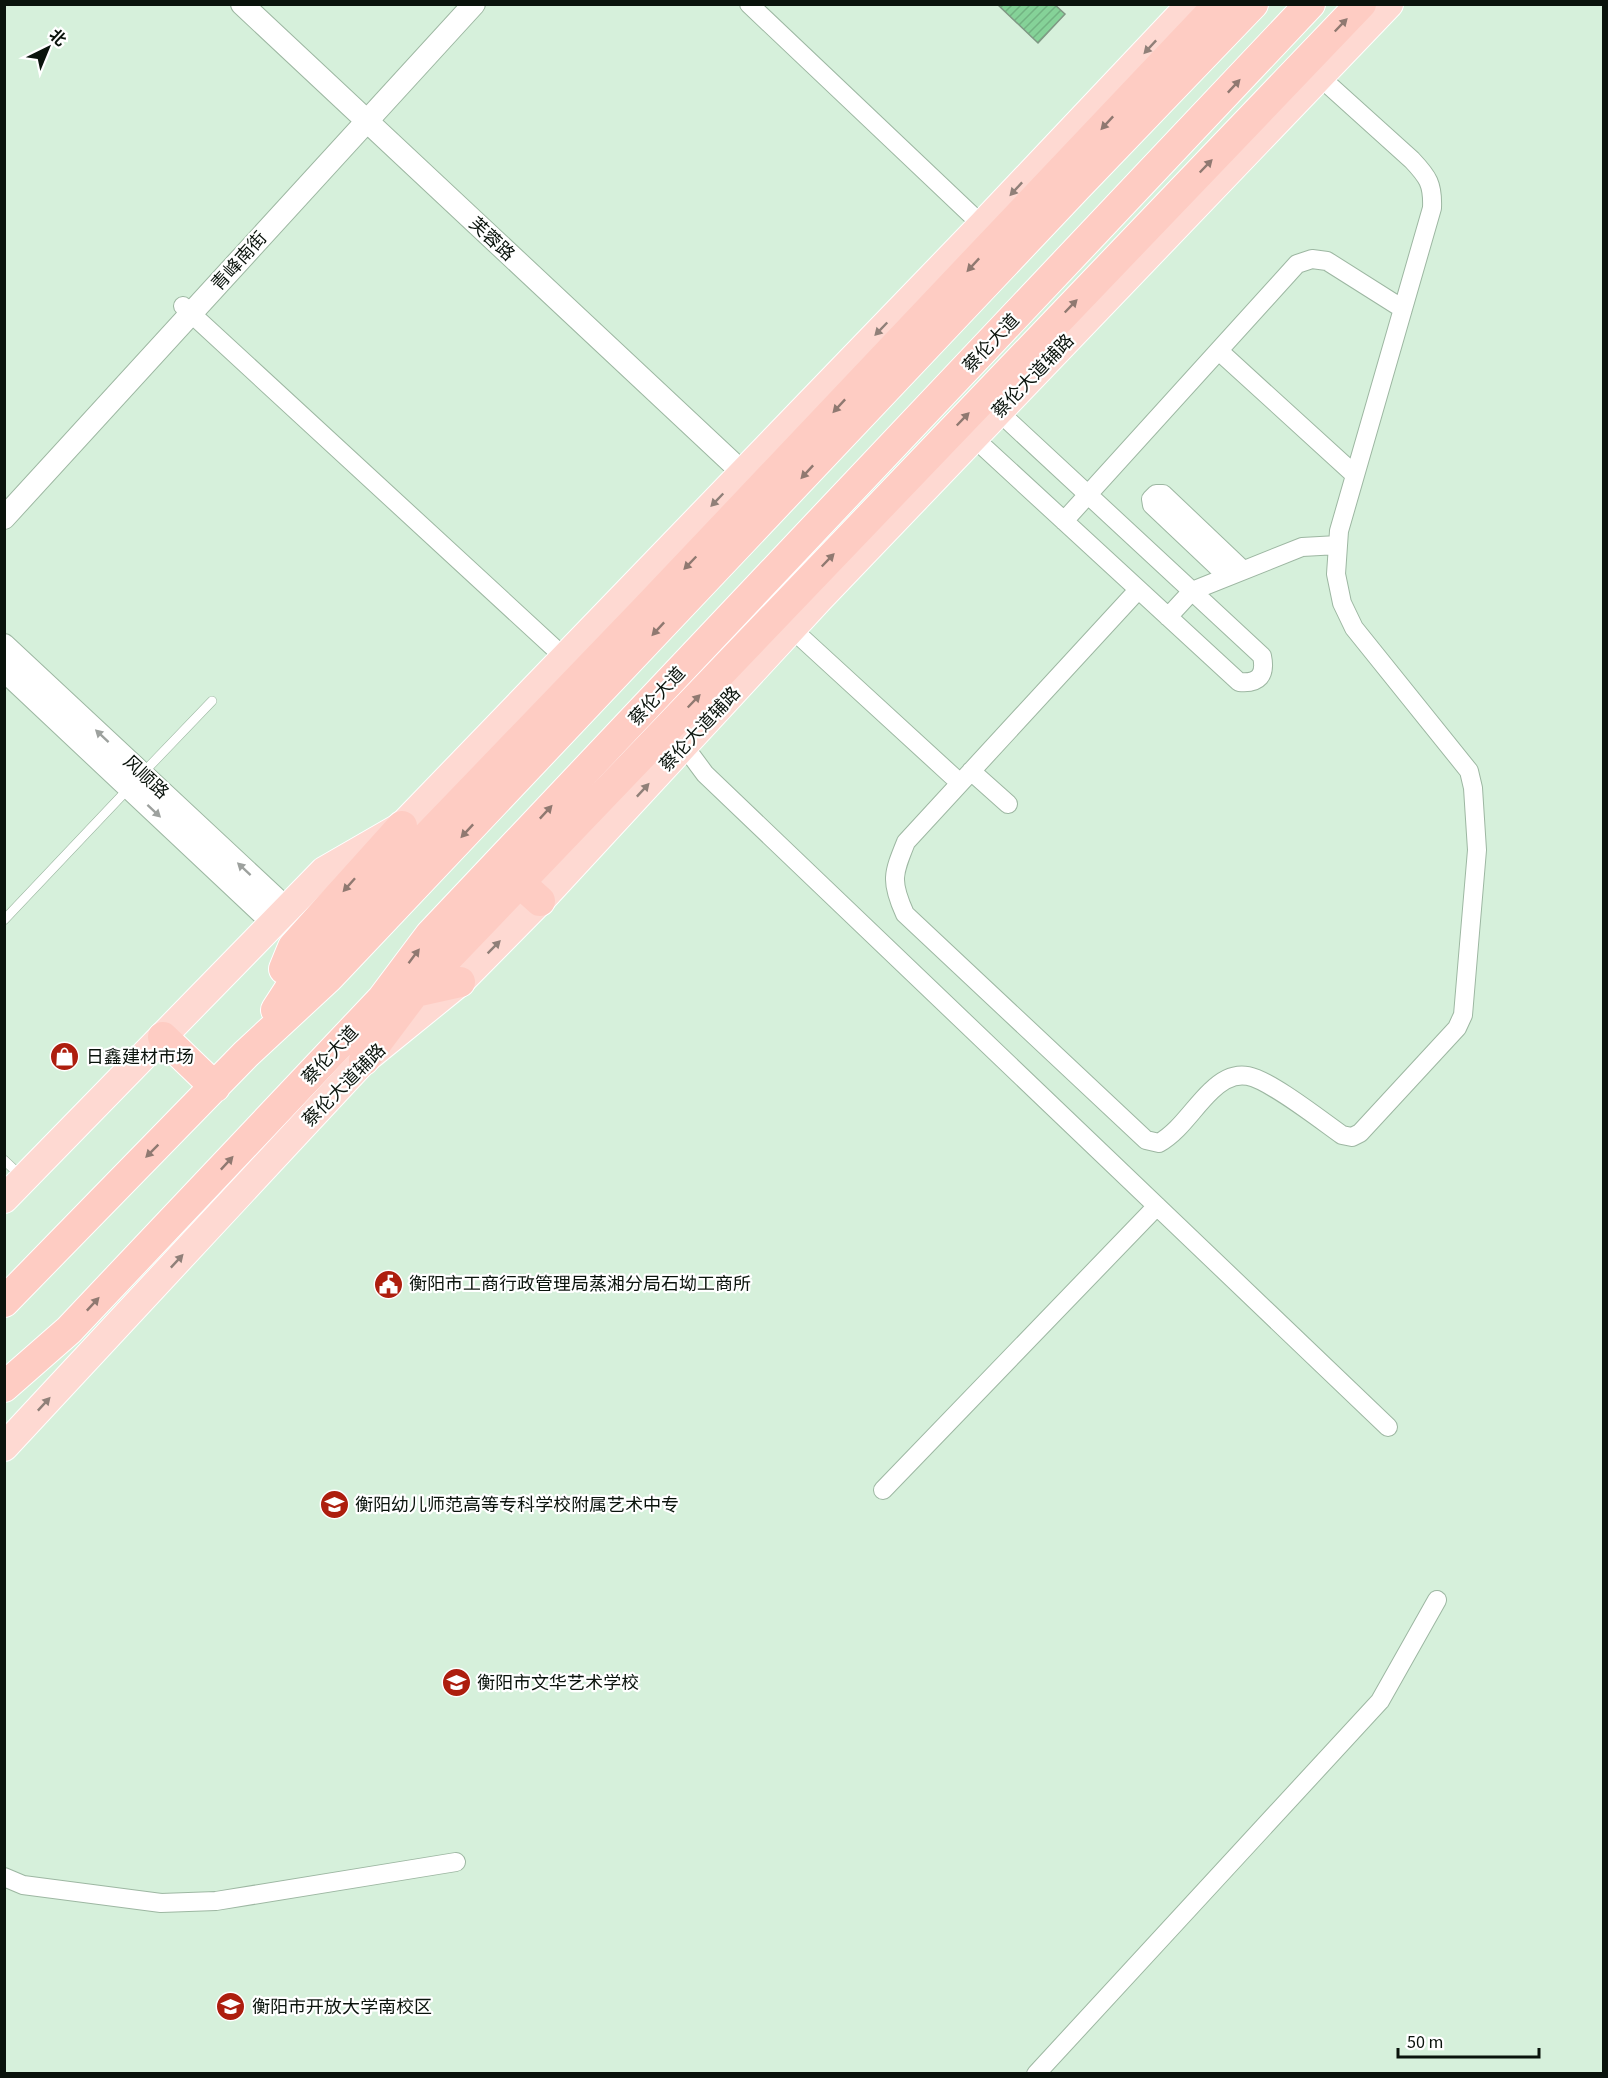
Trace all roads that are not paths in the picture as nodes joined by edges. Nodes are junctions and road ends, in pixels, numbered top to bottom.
1 (242, 4) edge
2 (263, 4) edge
3 (459, 4) edge
4 (474, 4) edge
5 (749, 4) edge
6 (1191, 4) edge
7 (1220, 4) edge
8 (1253, 4) edge
9 (1311, 4) edge
10 (1361, 4) edge
11 (1389, 4) edge
12 (1320, 77) junction
13 (368, 112) junction
14 (989, 232) junction
15 (1403, 309) junction
16 (187, 310) junction
17 (1219, 351) junction
18 (998, 402) junction
19 (974, 438) junction
20 (757, 475) junction
21 (1355, 475) junction
22 (1088, 495) junction
23 (4, 502) edge
24 (4, 518) edge
25 (1064, 521) junction
26 (1338, 545) junction
27 (1235, 573) junction
28 (1138, 590) junction
29 (1192, 591) junction
30 (1168, 617) junction
31 (792, 629) junction
32 (4, 645) edge
33 (574, 666) junction
34 (4, 670) edge
35 (212, 701) dead end
36 (675, 738) junction
37 (495, 749) junction
38 (966, 777) junction
39 (136, 781) junction
40 (1008, 804) dead end
41 (402, 826) junction
42 (530, 892) junction
43 (280, 916) junction
44 (4, 920) edge
45 (460, 982) junction
46 (415, 992) junction
47 (382, 999) junction
48 (163, 1037) junction
49 (246, 1054) junction
50 (364, 1060) junction
51 (215, 1087) junction
52 (15, 1169) edge
53 (4, 1199) edge
54 (1157, 1206) junction
55 (36, 1268) junction
56 (4, 1273) edge
57 (4, 1295) edge
58 (4, 1302) edge
59 (69, 1330) junction
60 (4, 1387) edge
61 (4, 1404) edge
62 (1388, 1427) dead end
63 (4, 1447) edge
64 (883, 1490) dead end
65 (1437, 1600) dead end
66 (456, 1862) dead end
67 (4, 1877) edge
68 (1036, 2073) edge

1 - 13 street, 芙蓉路
2 - 13 street, 芙蓉路
3 - 13 street, 青峰南街
4 - 13 street, 青峰南街
5 - 14 street
6 -> 14 main road
7 -> 14 highway
8 -> 49 highway
47 -> 9 highway, 蔡伦大道
18 -> 10 highway
11 - 12 main road, 蔡伦大道辅路
12 - 15 street
12 - 18 main road, 蔡伦大道辅路
13 - 16 street, 青峰南街
13 - 20 street, 芙蓉路
14 -> 20 highway
15 - 17 street
15 - 21 street
16 - 23 street, 青峰南街
16 - 24 street, 青峰南街
16 - 33 street
17 - 21 street
17 - 22 street
18 - 19 main road, 蔡伦大道辅路
18 - 22 street
36 -> 18 highway
19 - 25 street
19 - 31 main road, 蔡伦大道辅路
20 -> 33 highway
21 - 26 street
22 - 25 street
22 - 29 street
25 - 28 street
26 - 27 street
26 - 38 street
27 - 27 street
27 - 29 street
28 - 30 street
28 - 38 street
29 - 30 street
29 - 30 street
31 - 36 main road, 蔡伦大道辅路
31 - 38 street
39 -> 32 street, 风顺路
33 - 37 highway
34 - 39 street, 风顺路
35 - 39 lane
42 -> 36 highway
36 - 54 street
37 - 41 main road
37 - 49 highway
38 - 40 street
39 - 43 street, 风顺路
39 - 44 lane
41 - 43 main road
41 -> 49 highway
45 -> 42 main road, 蔡伦大道辅路
42 - 46 highway
43 - 48 main road
45 - 46 highway
45 - 50 main road, 蔡伦大道辅路
46 - 47 highway
46 - 50 highway
59 -> 47 highway, 蔡伦大道
48 - 51 highway
48 - 52 main road
49 - 51 highway
63 -> 50 main road, 蔡伦大道辅路
51 -> 55 highway
52 - 53 main road
54 - 62 street
54 - 64 street
55 - 56 highway
55 - 57 highway
55 - 58 highway
59 - 60 highway, 蔡伦大道
59 - 61 highway
65 - 68 street
66 - 67 street

